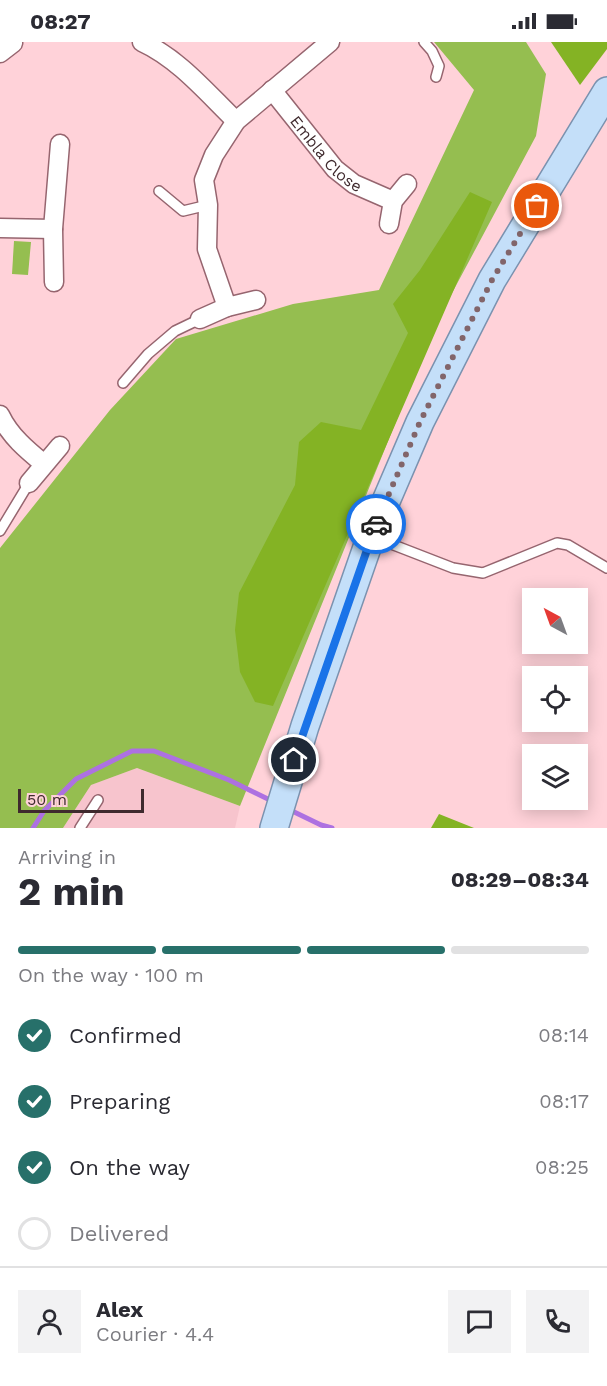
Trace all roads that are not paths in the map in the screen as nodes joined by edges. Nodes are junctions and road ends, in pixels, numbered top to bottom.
1 (142, 42) edge
2 (330, 42) edge
3 (423, 42) edge
4 (436, 78) dead end
5 (272, 90) junction
6 (607, 91) edge
7 (236, 121) junction
8 (60, 144) dead end
9 (407, 184) dead end
10 (159, 191) dead end
11 (393, 201) junction
12 (208, 205) junction
13 (389, 224) dead end
14 (0, 228) edge
15 (53, 229) junction
16 (54, 282) dead end
17 (255, 300) dead end
18 (227, 307) junction
19 (200, 319) joint
20 (123, 383) dead end
21 (0, 415) edge
22 (60, 446) dead end
23 (44, 464) junction
24 (29, 483) joint
25 (0, 531) edge
26 (370, 536) junction
27 (607, 568) edge
28 (99, 800) dead end
29 (274, 827) edge
30 (80, 828) edge

1 - 7 street
2 - 5 street
3 - 4 lane
5 - 7 street
5 - 11 street, Embla Close
6 - 26 main road
7 - 12 street
8 - 15 street
9 - 11 street
10 - 12 lane
11 - 13 street
12 - 18 street
14 - 15 street
15 - 16 street
17 - 18 street
18 - 19 street
19 - 20 lane
21 - 23 street
22 - 23 street
23 - 24 street
24 - 25 lane
26 - 27 lane
26 - 29 main road
28 - 30 lane

